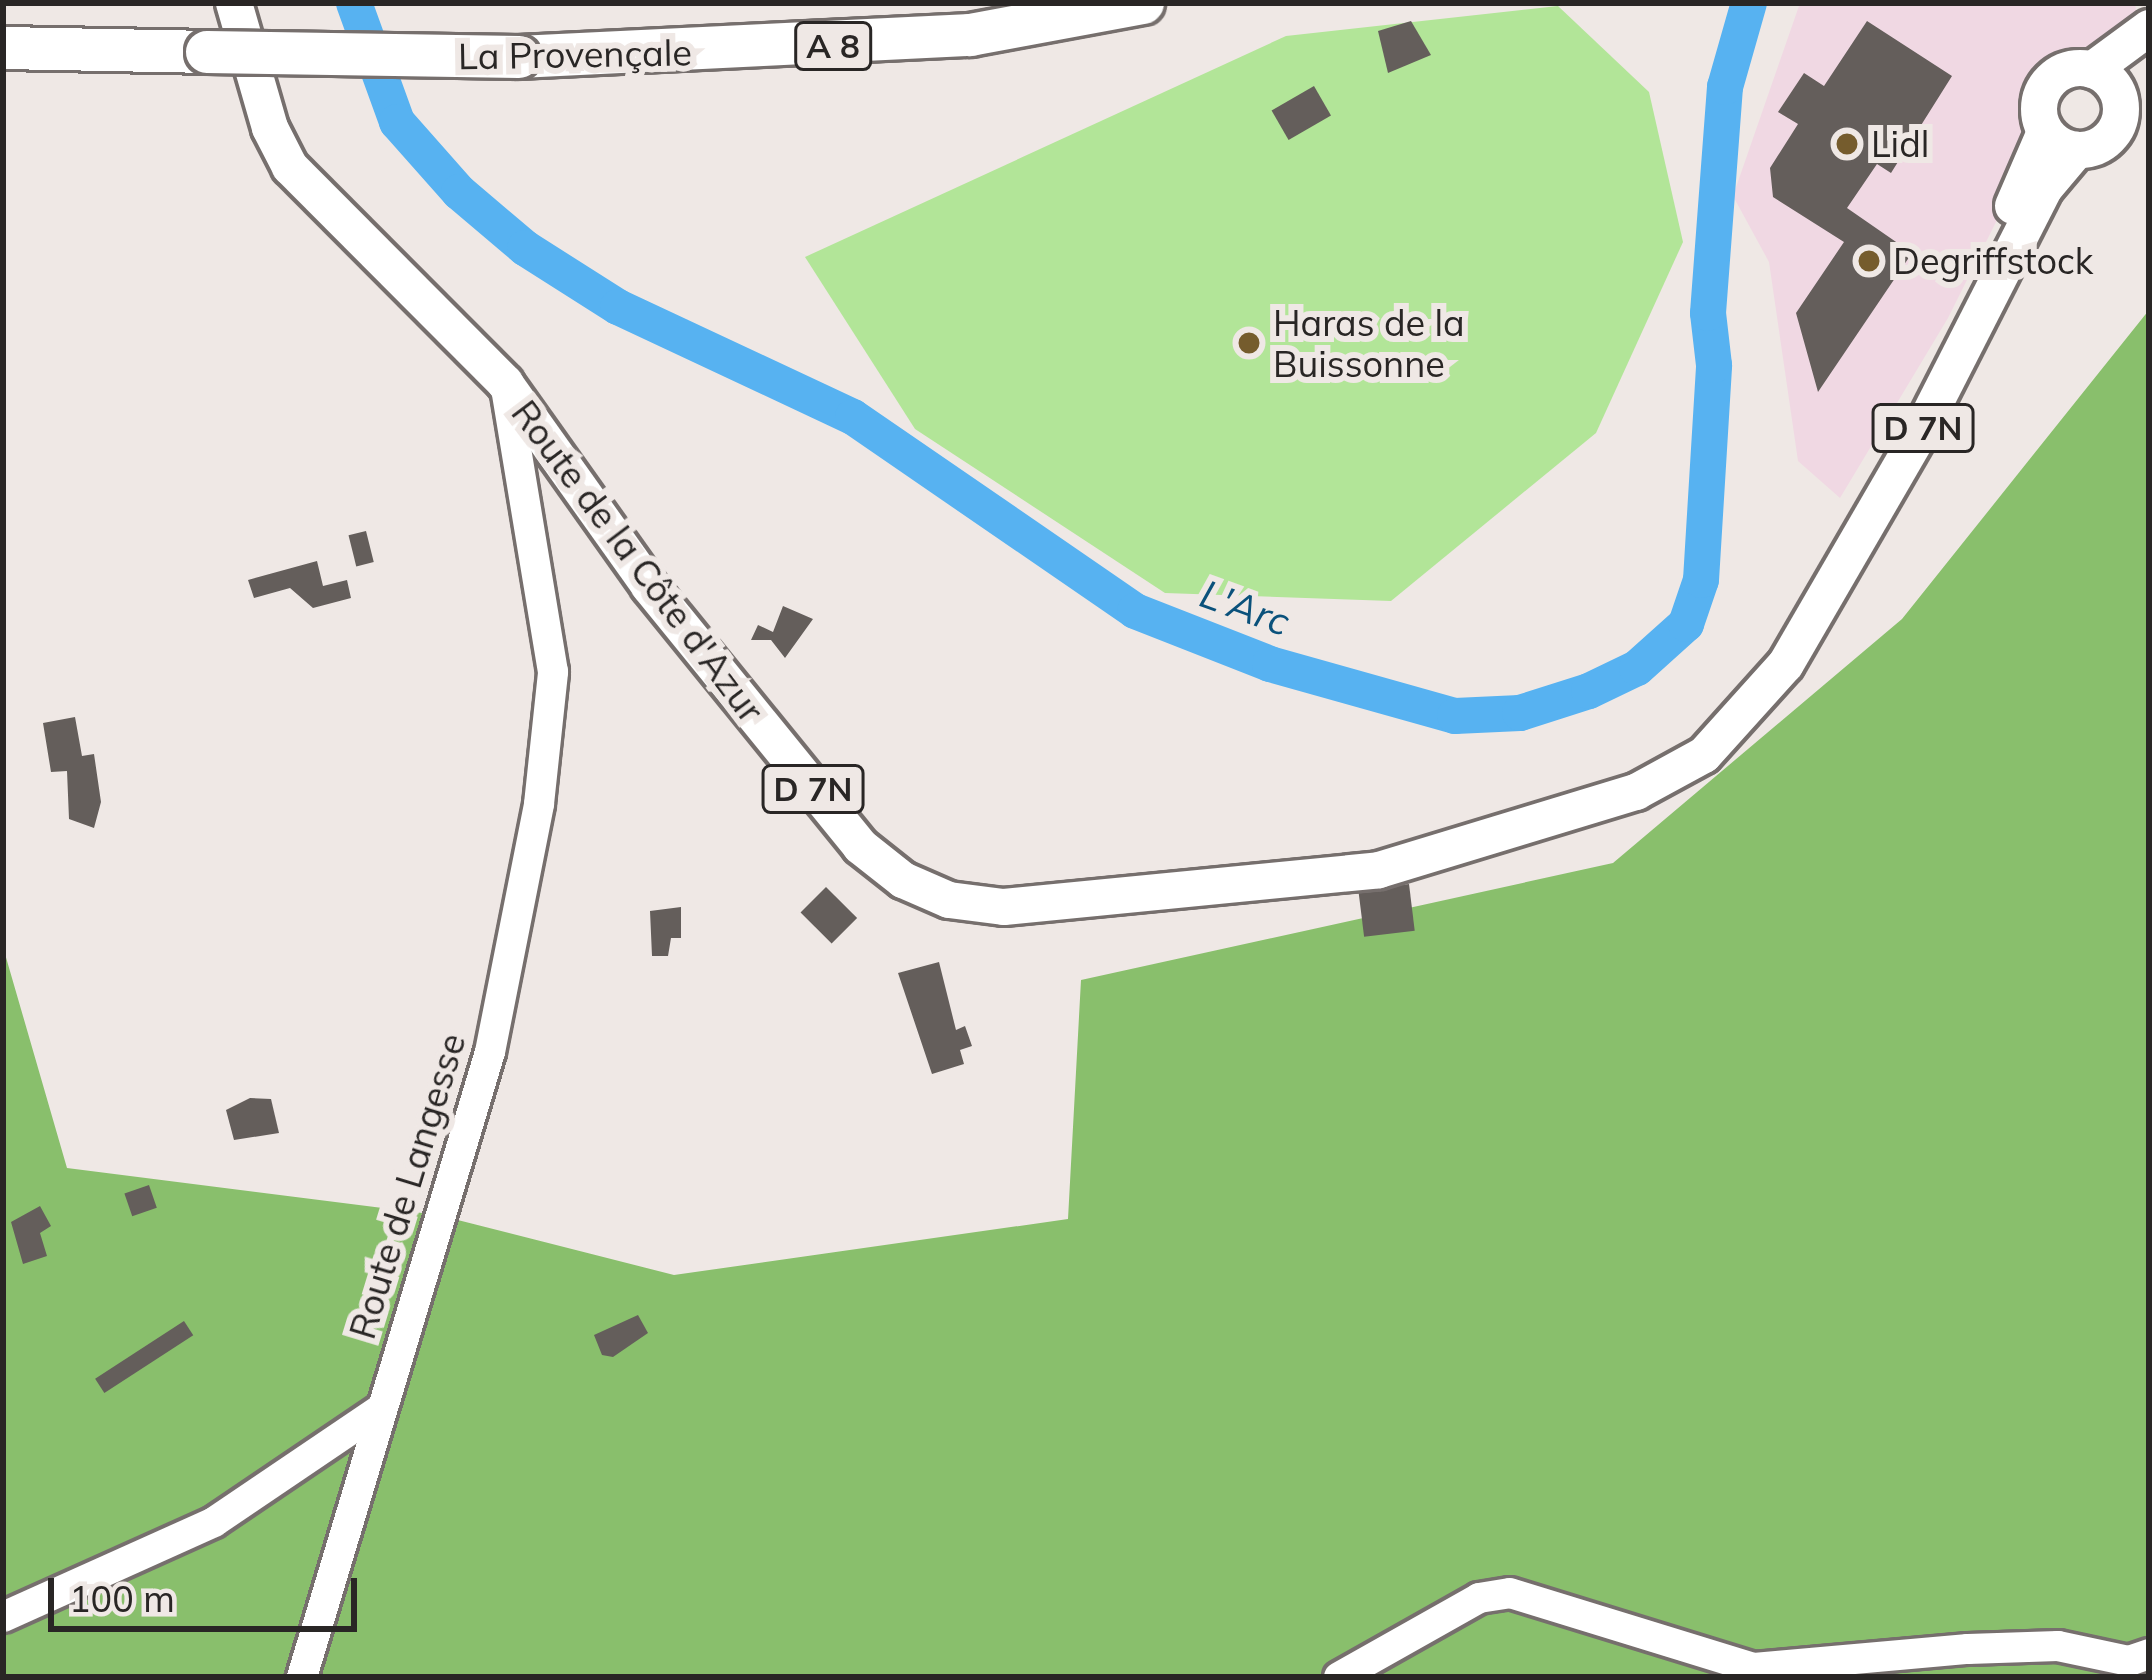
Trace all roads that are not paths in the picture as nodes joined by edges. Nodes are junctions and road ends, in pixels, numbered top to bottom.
1 (234, 3) edge
2 (1143, 3) edge
3 (2149, 28) edge
4 (3, 48) edge
5 (2149, 50) edge
6 (2092, 70) junction
7 (2119, 96) junction
8 (2061, 141) junction
9 (505, 383) junction
10 (380, 1409) junction
11 (3, 1617) edge
12 (2149, 1654) edge
13 (302, 1677) edge
14 (1340, 1677) edge

1 - 9 main road, Route de la Côte d'Azur / D 7N
2 - 4 highway, La Provençale / A 8, bridge
3 - 6 main road
5 - 7 main road
6 - 7 main road
6 - 8 main road
7 - 8 main road
8 - 9 main road, Route de la Côte d'Azur / D 7N
9 - 10 street, Route de Langesse
10 - 11 street
10 - 13 street, Route de Langesse
12 - 14 street

